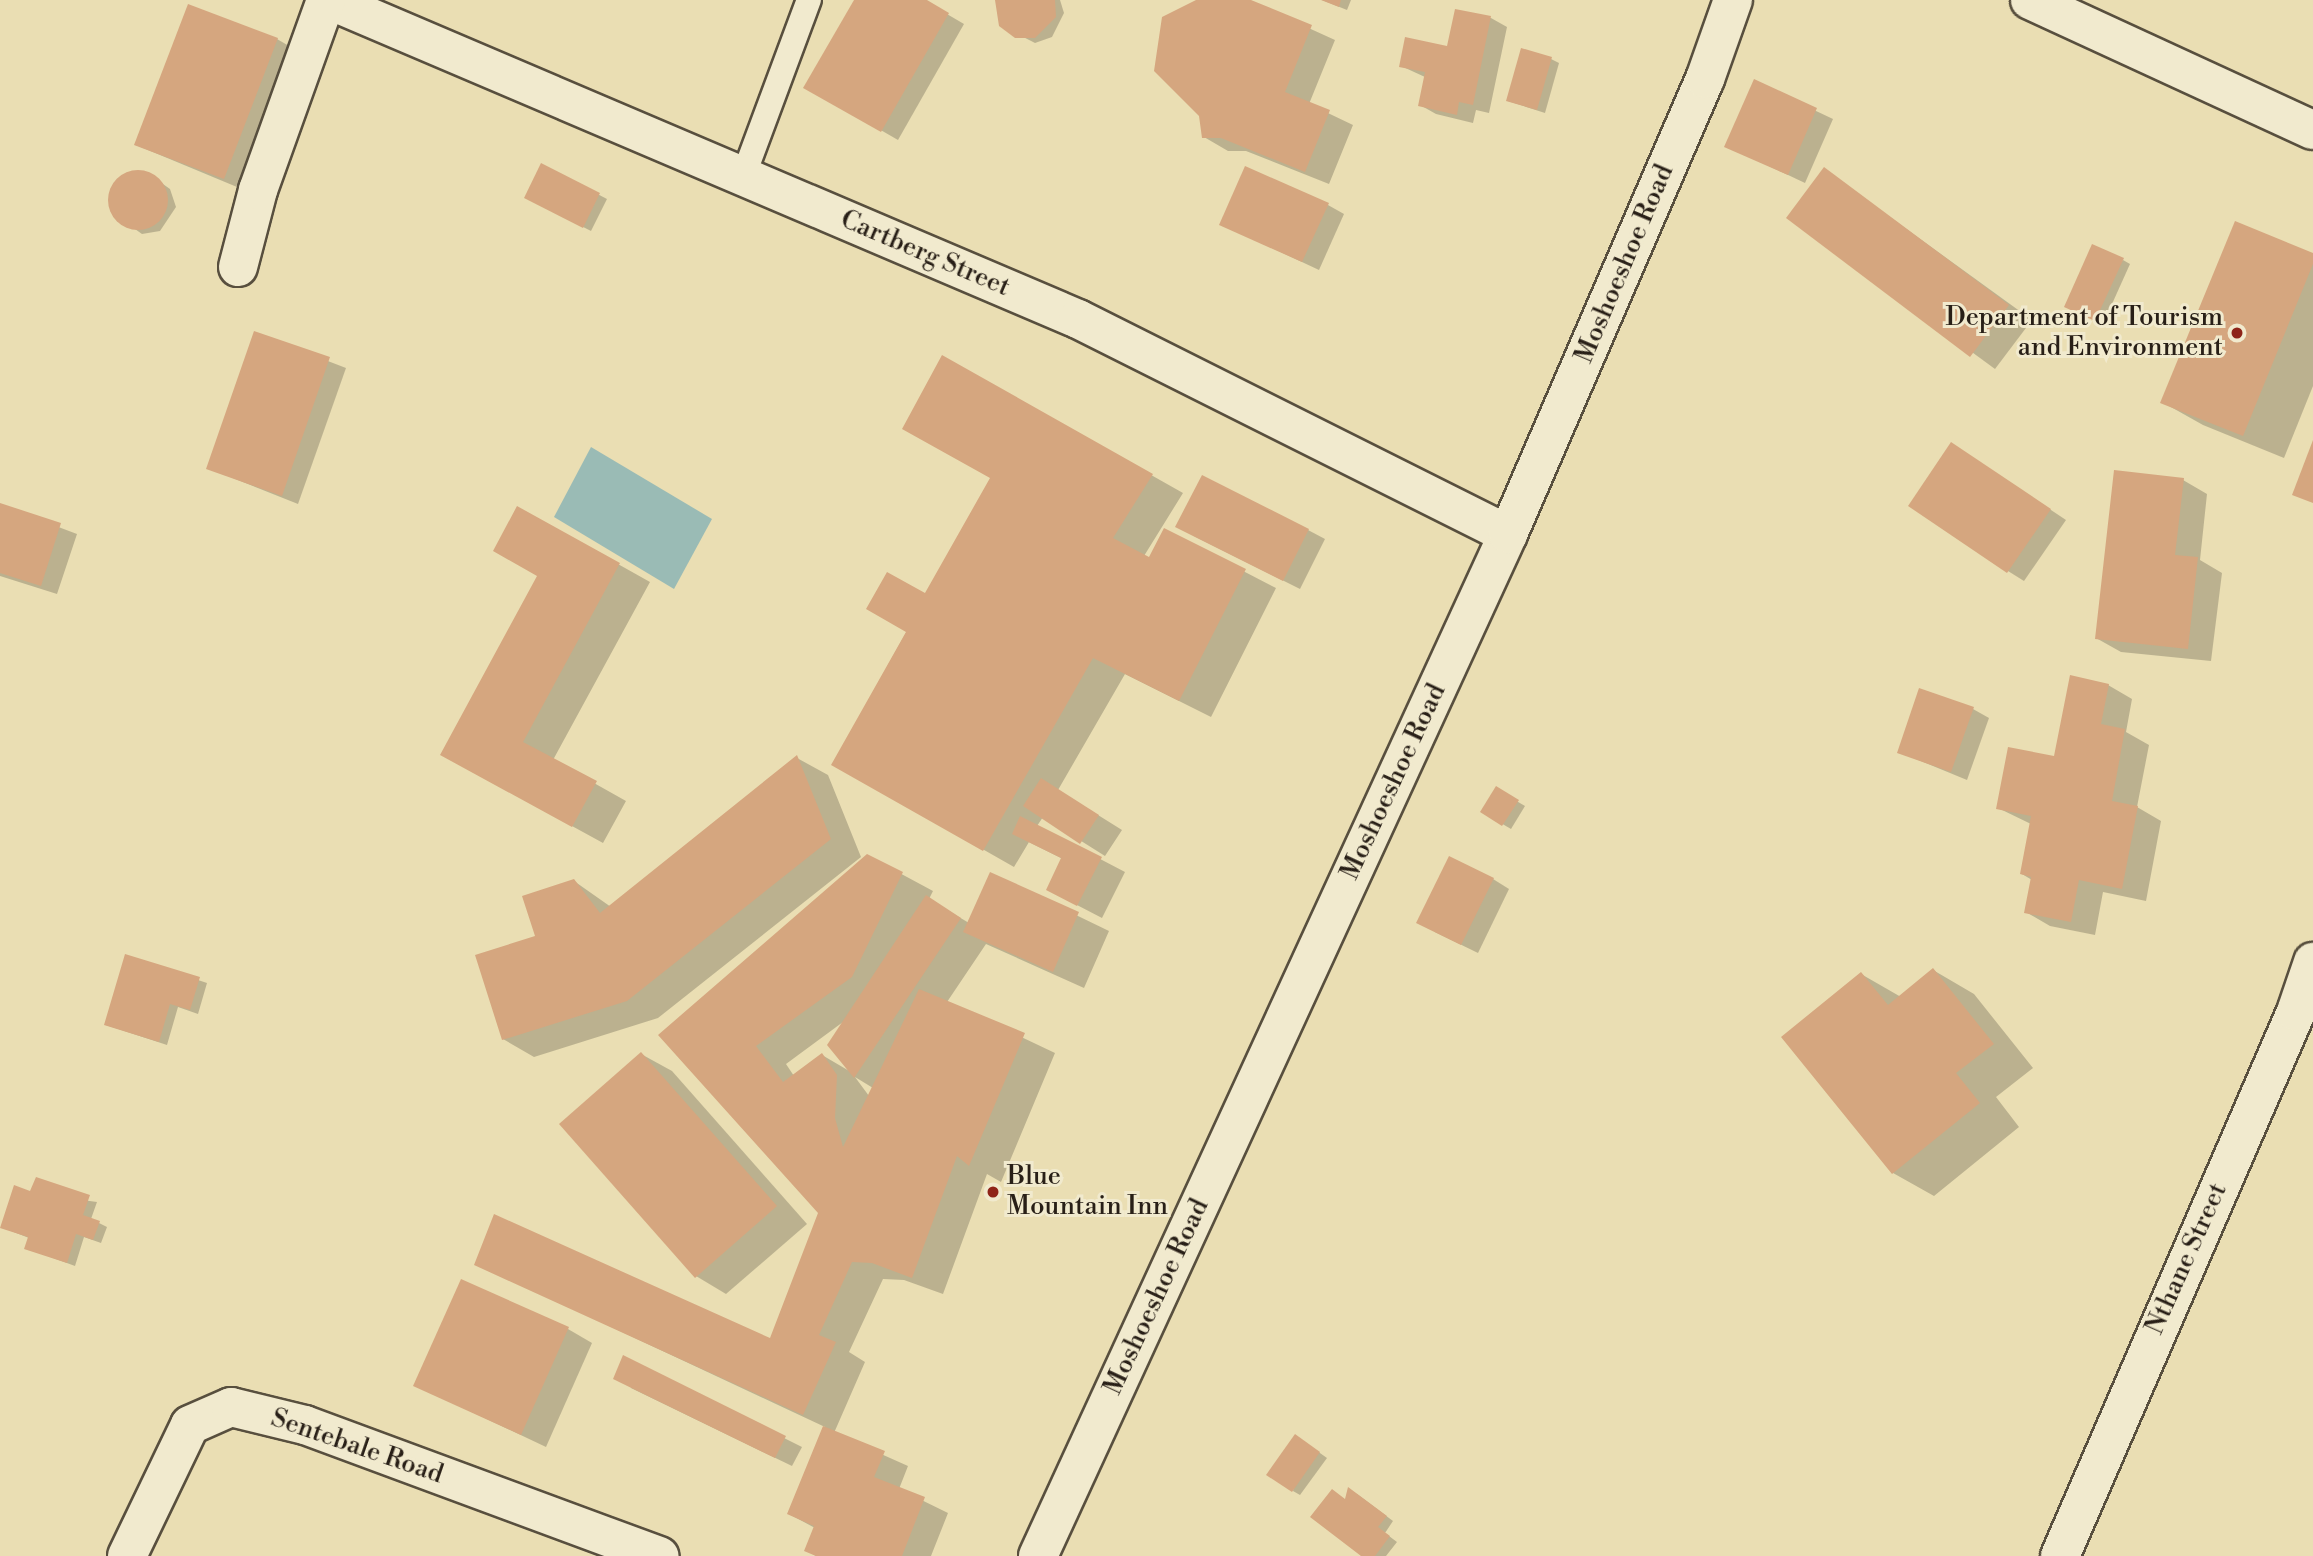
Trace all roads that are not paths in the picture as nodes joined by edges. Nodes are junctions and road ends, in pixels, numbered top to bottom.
1 (327, 0) edge
2 (809, 0) edge
3 (1733, 0) edge
4 (2030, 0) edge
5 (2313, 130) edge
6 (743, 177) junction
7 (239, 267) dead end
8 (1508, 534) junction
9 (2313, 962) edge
10 (127, 1556) edge
11 (660, 1556) edge
12 (1038, 1556) edge
13 (2060, 1556) edge

1 - 6 street, Cartberg Street
1 - 7 street
2 - 6 lane
3 - 8 street, Moshoeshoe Road
4 - 5 street
6 - 8 street, Cartberg Street
8 - 12 street, Moshoeshoe Road
9 - 13 street, Nthane Street
10 - 11 street, Sentebale Road

